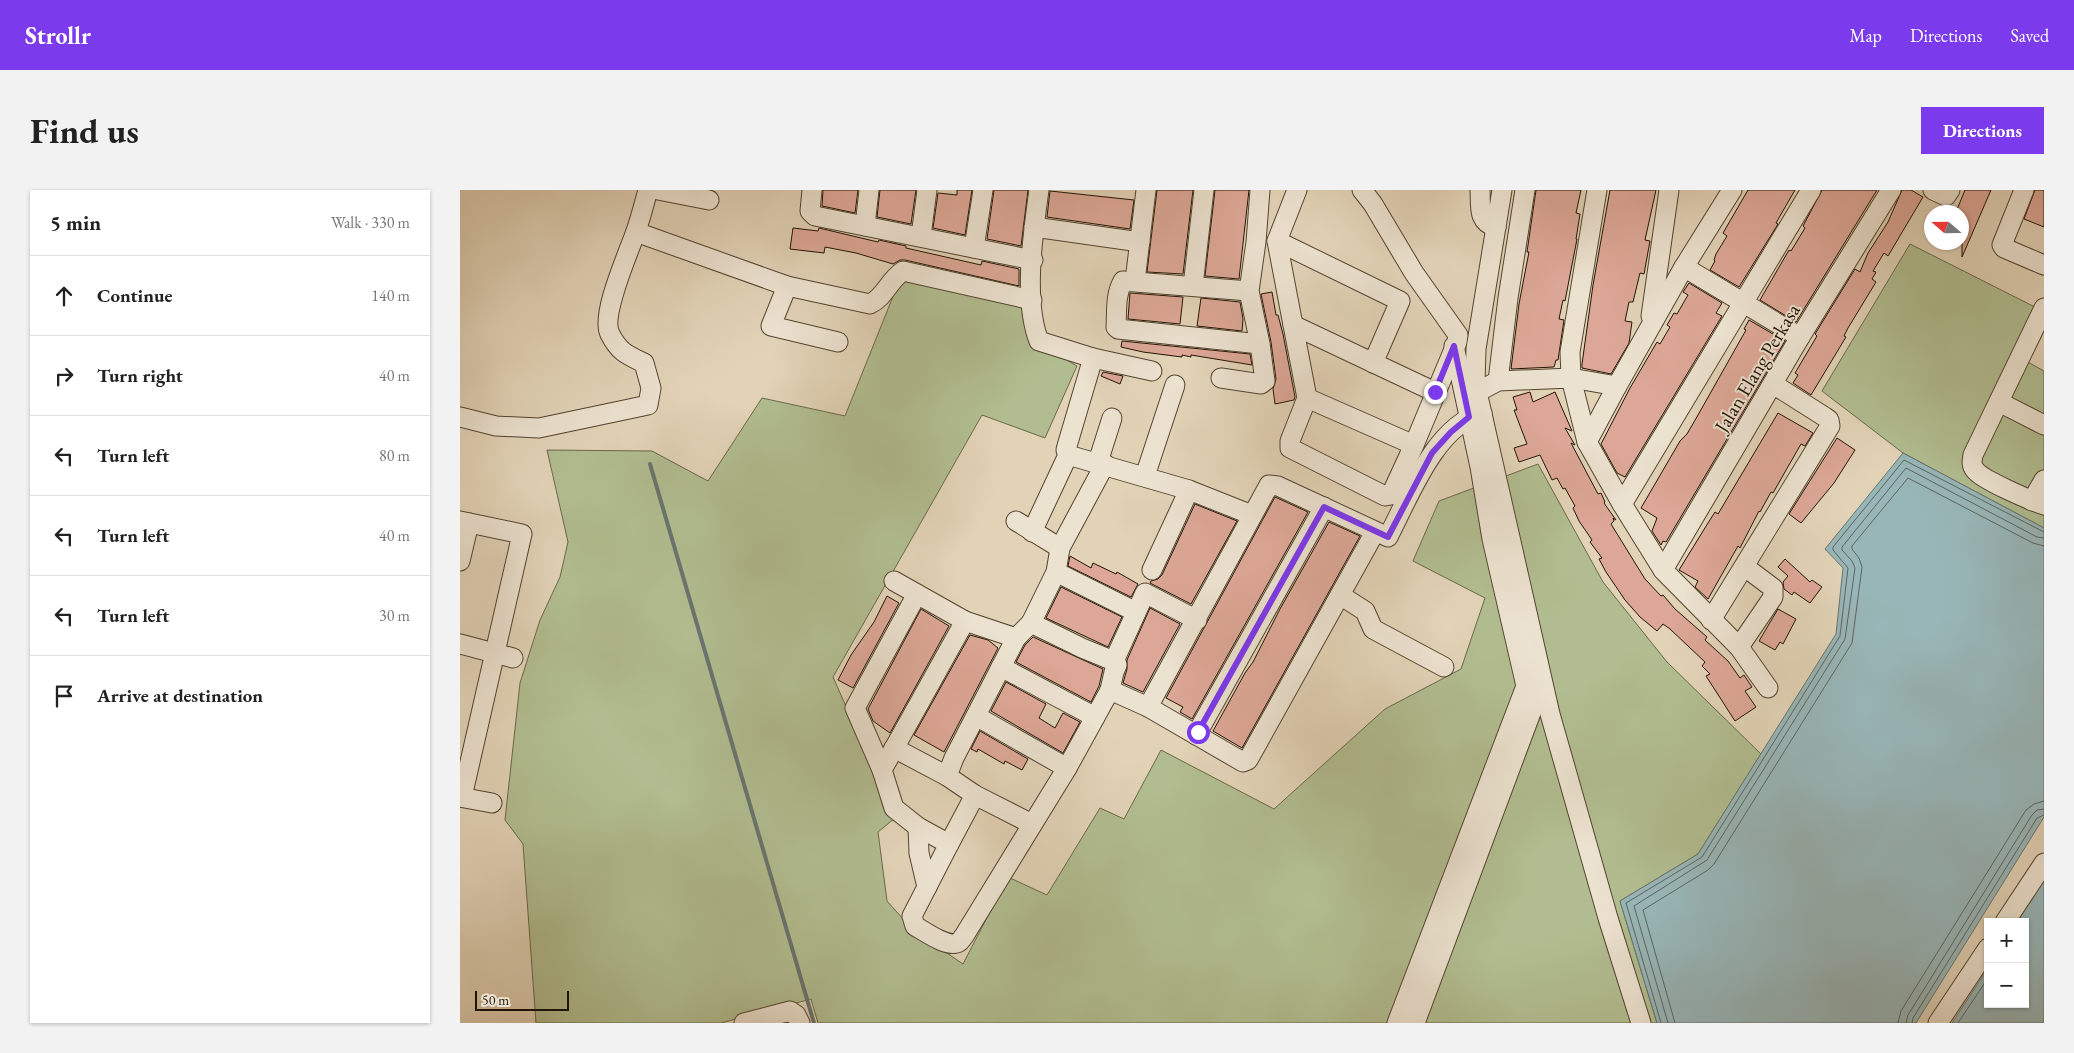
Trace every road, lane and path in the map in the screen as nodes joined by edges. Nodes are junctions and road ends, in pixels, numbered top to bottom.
1 (648, 190) edge
2 (658, 190) edge
3 (812, 190) edge
4 (869, 190) edge
5 (927, 190) edge
6 (983, 190) edge
7 (1039, 190) edge
8 (1146, 190) edge
9 (1204, 190) edge
10 (1260, 190) edge
11 (1297, 190) edge
12 (1362, 190) edge
13 (1480, 190) edge
14 (1502, 190) edge
15 (1525, 190) edge
16 (1597, 190) edge
17 (1669, 190) edge
18 (1732, 190) edge
19 (1811, 190) edge
20 (1892, 190) edge
21 (1933, 190) edge
22 (1950, 190) edge
23 (2024, 190) edge
24 (709, 200) dead end
25 (865, 226) junction
26 (1496, 226) junction
27 (1034, 227) junction
28 (636, 232) junction
29 (921, 236) junction
30 (1277, 241) junction
31 (1140, 242) junction
32 (974, 248) junction
33 (1033, 260) junction
34 (2044, 265) edge
35 (1684, 267) junction
36 (1414, 273) junction
37 (1135, 281) junction
38 (787, 286) junction
39 (1193, 286) junction
40 (1249, 291) junction
41 (1485, 293) junction
42 (1508, 298) junction
43 (1032, 300) junction
44 (1400, 302) junction
45 (1744, 304) junction
46 (2044, 308) edge
47 (1293, 326) junction
48 (1480, 327) junction
49 (1650, 327) junction
50 (1800, 337) junction
51 (2037, 340) edge
52 (1456, 341) junction
53 (838, 342) dead end
54 (1260, 344) junction
55 (1093, 358) junction
56 (1373, 363) junction
57 (1152, 371) dead end
58 (1221, 378) dead end
59 (1571, 378) junction
60 (1498, 381) junction
61 (1773, 384) junction
62 (1175, 386) dead end
63 (1617, 386) junction
64 (1435, 392) junction
65 (1308, 398) junction
66 (1999, 402) junction
67 (1473, 405) junction
68 (460, 417) edge
69 (1112, 418) dead end
70 (2044, 425) edge
71 (1587, 442) junction
72 (1414, 445) junction
73 (1068, 455) junction
74 (1101, 463) junction
75 (1145, 476) junction
76 (2044, 480) edge
77 (1189, 490) junction
78 (2038, 503) edge
79 (1622, 504) junction
80 (1324, 507) junction
81 (1252, 515) junction
82 (465, 522) edge
83 (1376, 532) junction
84 (1060, 548) junction
85 (460, 561) edge
86 (1745, 567) junction
87 (1152, 570) dead end
88 (1663, 570) junction
89 (1056, 572) junction
90 (894, 581) dead end
91 (917, 594) junction
92 (1340, 595) junction
93 (1136, 612) junction
94 (965, 620) junction
95 (1197, 620) junction
96 (1712, 620) junction
97 (1031, 623) junction
98 (1016, 638) junction
99 (460, 644) edge
100 (1739, 647) junction
101 (504, 656) junction
102 (1114, 661) junction
103 (1001, 666) junction
104 (1444, 667) dead end
105 (1768, 688) dead end
106 (1110, 690) junction
107 (1535, 692) junction
108 (1148, 707) junction
109 (976, 716) junction
110 (1095, 716) junction
111 (1196, 735) junction
112 (894, 748) junction
113 (1067, 768) junction
114 (882, 770) junction
115 (947, 776) junction
116 (975, 795) junction
117 (461, 797) edge
118 (492, 803) dead end
119 (1032, 824) junction
120 (918, 827) junction
121 (948, 844) junction
122 (2044, 863) edge
123 (1465, 869) junction
124 (927, 887) junction
125 (2008, 918) edge
126 (1984, 954) edge
127 (744, 1023) edge
128 (800, 1023) edge
129 (1397, 1023) edge
130 (1415, 1023) edge
131 (1641, 1023) edge
132 (1938, 1023) edge

1 - 28 street
2 - 24 street
3 - 25 street
4 - 25 street
5 - 29 street
6 - 32 street
7 - 27 street
8 - 31 street
9 - 39 street
10 - 40 street
11 - 30 street
12 - 36 street
13 - 26 street
14 - 26 street
15 - 42 street
16 - 59 street
17 - 49 street
18 - 35 street
19 - 45 street
20 - 50 street, Jalan Elang Perkasa
21 - 22 street
23 - 34 street
25 - 29 street
26 - 41 street
27 - 31 street
27 - 33 street
28 - 38 street
28 - 68 street
29 - 32 street
30 - 44 street
30 - 47 street
31 - 37 street
32 - 33 street
33 - 43 street
35 - 45 street
35 - 49 street
36 - 44 street
36 - 52 street
37 - 39 street
37 - 54 street
38 - 43 street
38 - 53 street
39 - 40 street
40 - 54 street
41 - 42 street
41 - 48 street
42 - 60 street
43 - 55 street
44 - 56 street
45 - 50 street
45 - 79 street
46 - 51 street
47 - 56 street
47 - 65 street
48 - 52 street
48 - 67 street
49 - 63 street
50 - 61 street, Jalan Elang Perkasa
51 - 66 street
52 - 64 street
52 - 67 street
54 - 58 street
55 - 57 street
55 - 73 street
56 - 64 street
59 - 60 street
59 - 63 street
59 - 71 street
60 - 67 street
61 - 86 street
61 - 88 street, Jalan Elang Perkasa
62 - 75 street
63 - 71 street
64 - 72 street
65 - 72 street
65 - 72 street
66 - 70 street
66 - 78 street
67 - 83 street
67 - 107 street
67 - 107 street
69 - 74 street
71 - 79 street
73 - 74 street
73 - 84 street
74 - 75 street
74 - 84 street
75 - 77 street
76 - 78 street
77 - 81 street
77 - 87 street
79 - 88 street
80 - 81 street
80 - 83 street
80 - 111 street
81 - 95 street
82 - 85 street
82 - 101 street
83 - 92 street
84 - 89 street
86 - 96 street
86 - 100 street
88 - 96 street
89 - 93 street
89 - 97 street
90 - 91 street
91 - 94 street
91 - 114 street
92 - 104 street
92 - 111 street
93 - 95 street
93 - 102 street
94 - 98 street
94 - 112 street
95 - 108 street
96 - 100 street
97 - 98 street
97 - 102 street
98 - 103 street
99 - 101 street
100 - 105 street
101 - 117 street
102 - 106 street
103 - 109 street
103 - 110 street
106 - 108 street
106 - 110 street
107 - 123 street
107 - 131 street
108 - 111 street
109 - 113 street
109 - 115 street
110 - 113 street
112 - 114 street
112 - 115 street
113 - 119 street
114 - 120 street
115 - 116 street
116 - 119 street
116 - 121 street
117 - 118 street
119 - 124 street
120 - 121 street
120 - 124 street
121 - 124 street
122 - 125 street
123 - 129 street
123 - 130 street
126 - 132 street
127 - 128 street

